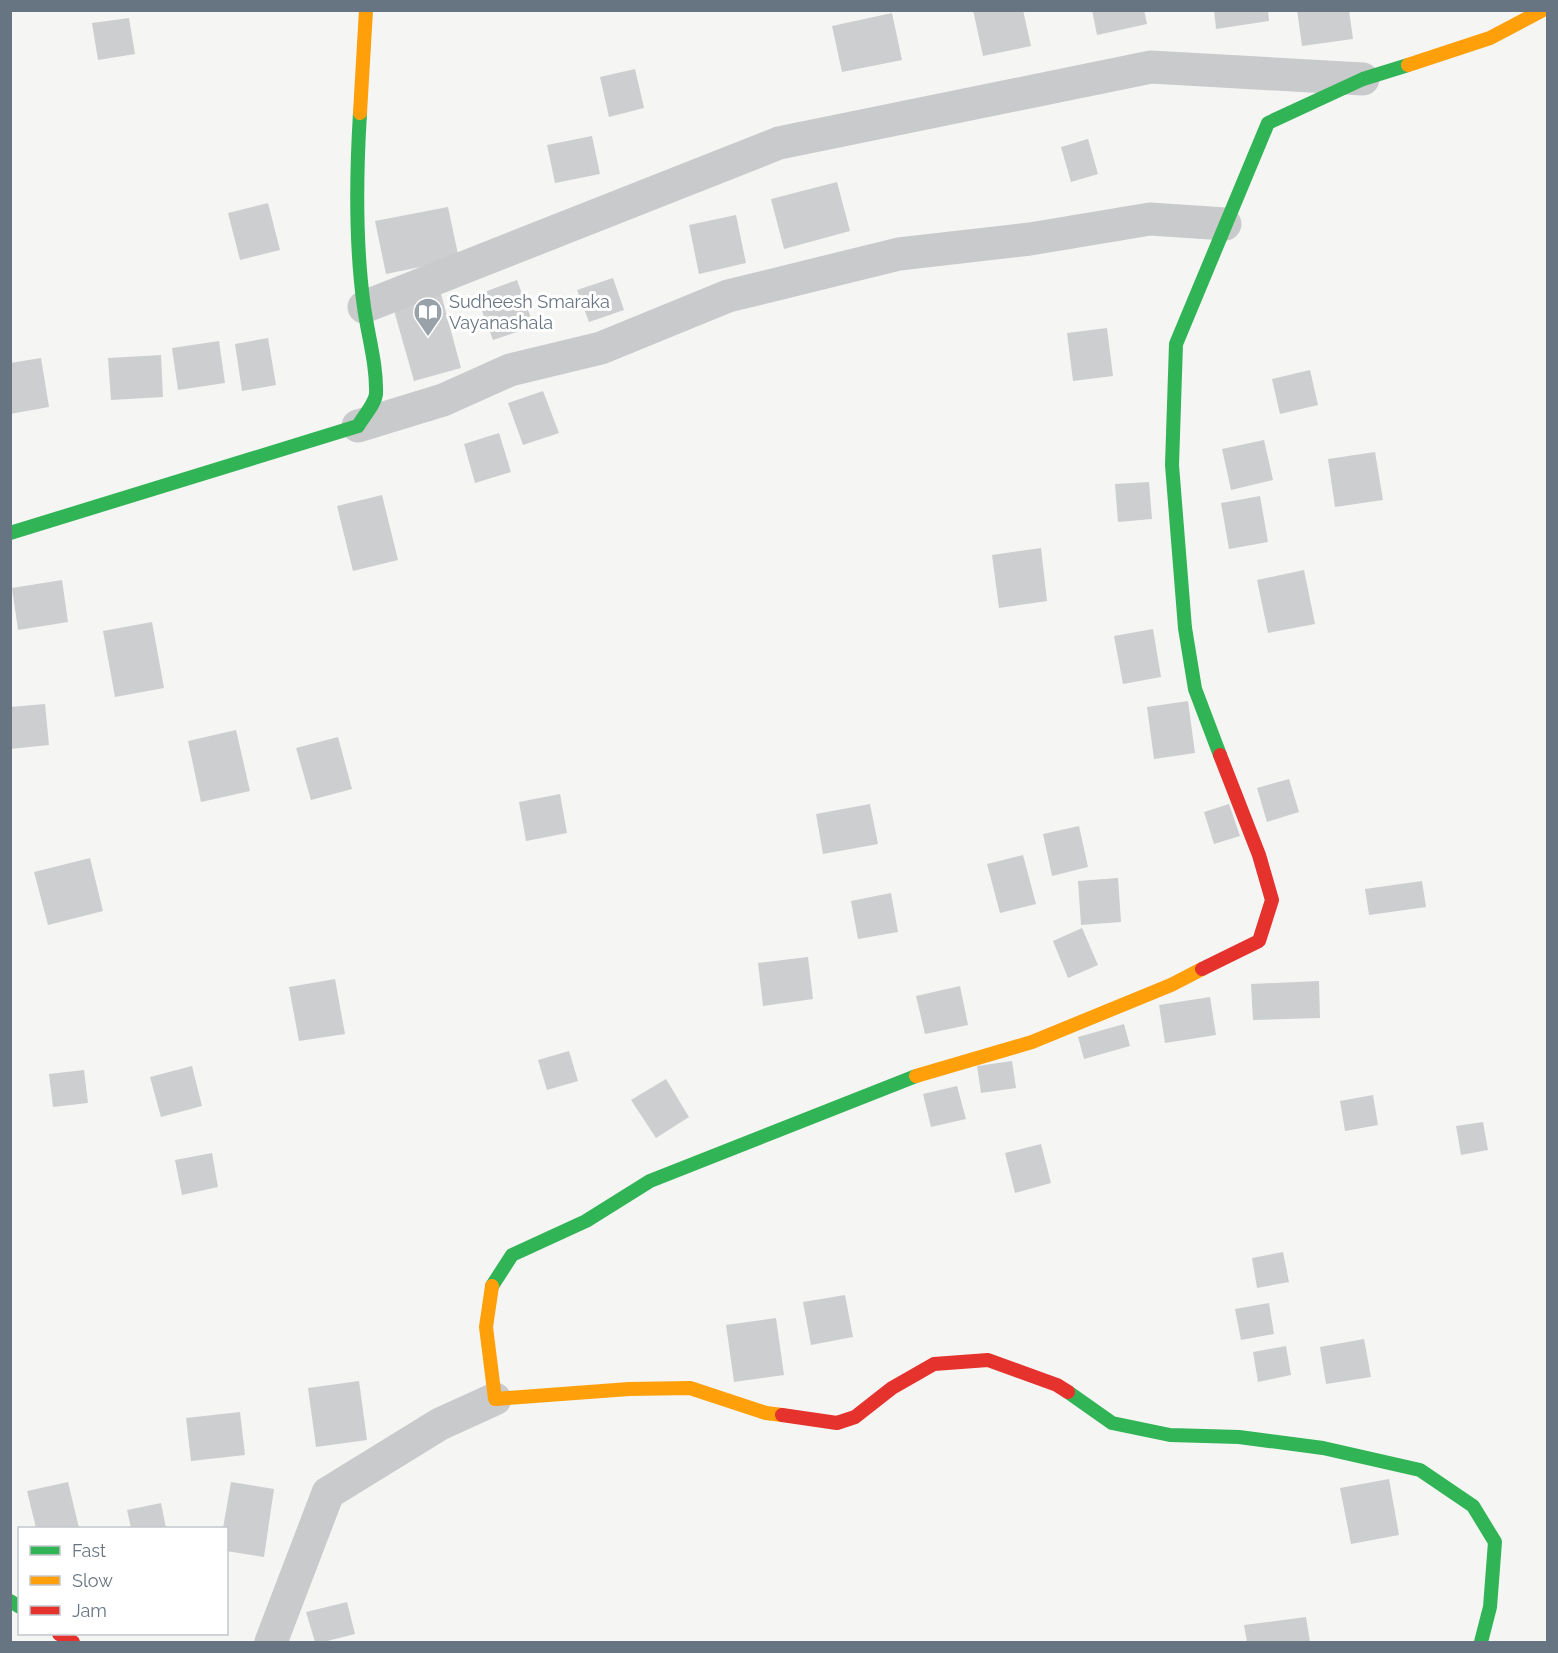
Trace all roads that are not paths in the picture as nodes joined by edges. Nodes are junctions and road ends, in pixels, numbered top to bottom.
1 (366, 10) edge
2 (1543, 10) edge
3 (1363, 80) junction
4 (1225, 224) junction
5 (364, 307) junction
6 (358, 426) junction
7 (10, 533) edge
8 (495, 1399) junction
9 (271, 1642) edge
10 (1480, 1642) edge

1 - 5 street
2 - 3 street
3 - 4 street
3 - 5 street
4 - 6 street
4 - 8 street
5 - 6 street
6 - 7 street
8 - 9 street
8 - 10 street

